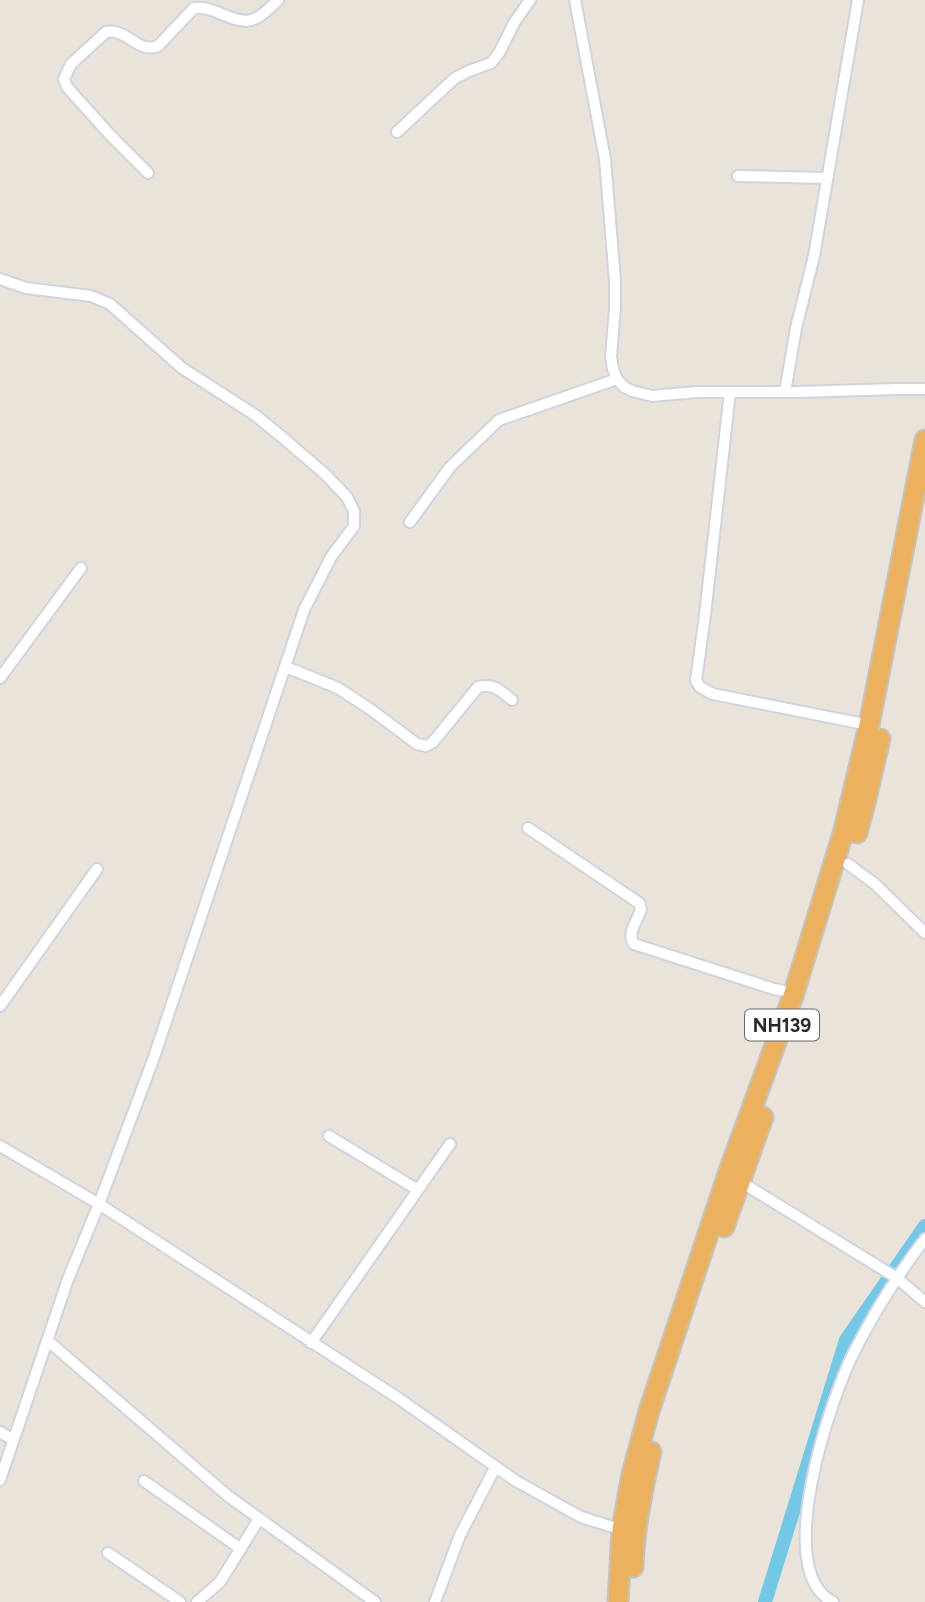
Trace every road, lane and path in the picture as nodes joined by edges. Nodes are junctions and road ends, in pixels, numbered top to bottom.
1 (278, 0) edge
2 (530, 0) edge
3 (575, 0) edge
4 (859, 0) edge
5 (397, 132) dead end
6 (148, 173) dead end
7 (738, 176) dead end
8 (827, 178) junction
9 (0, 279) edge
10 (617, 379) junction
11 (925, 389) edge
12 (730, 392) junction
13 (785, 392) junction
14 (925, 440) edge
15 (925, 498) edge
16 (410, 522) dead end
17 (81, 568) dead end
18 (286, 667) junction
19 (0, 678) edge
20 (513, 701) dead end
21 (869, 725) junction
22 (528, 828) dead end
23 (848, 864) junction
24 (97, 869) dead end
25 (925, 933) edge
26 (794, 993) junction
27 (0, 1006) edge
28 (329, 1136) dead end
29 (450, 1144) dead end
30 (0, 1146) edge
31 (734, 1178) junction
32 (418, 1189) junction
33 (99, 1204) junction
34 (925, 1239) edge
35 (897, 1278) junction
36 (925, 1303) edge
37 (47, 1340) junction
38 (311, 1343) junction
39 (0, 1432) edge
40 (13, 1440) junction
41 (495, 1468) junction
42 (0, 1480) edge
43 (144, 1481) dead end
44 (259, 1519) junction
45 (629, 1531) junction
46 (241, 1549) junction
47 (108, 1553) dead end
48 (180, 1602) edge
49 (197, 1602) edge
50 (375, 1602) edge
51 (435, 1602) edge
52 (618, 1602) edge
53 (631, 1602) edge
54 (833, 1602) edge

1 - 6 street
2 - 5 street
3 - 10 street
4 - 8 street
7 - 8 street
8 - 13 street
9 - 18 street
10 - 12 street
10 - 16 street
11 - 13 street
12 - 13 street
12 - 21 street
14 - 21 highway, NH139
15 - 23 highway, NH139
17 - 19 street
18 - 20 street
18 - 33 street
21 - 26 highway, NH139
22 - 26 street
23 - 25 street
23 - 31 highway, NH139
24 - 27 street
26 - 31 highway, NH139
28 - 32 street
29 - 32 street
30 - 33 street
31 - 35 street
31 - 45 highway, NH139
32 - 38 street
33 - 37 street
33 - 38 street
34 - 35 street
35 - 36 street
35 - 54 street
37 - 40 street
37 - 44 street
38 - 41 street
39 - 40 street
40 - 42 street
41 - 45 street
41 - 51 street
43 - 46 street
44 - 46 street
44 - 50 street
45 - 52 highway, NH139
45 - 53 highway, NH139
46 - 49 street
47 - 48 street

